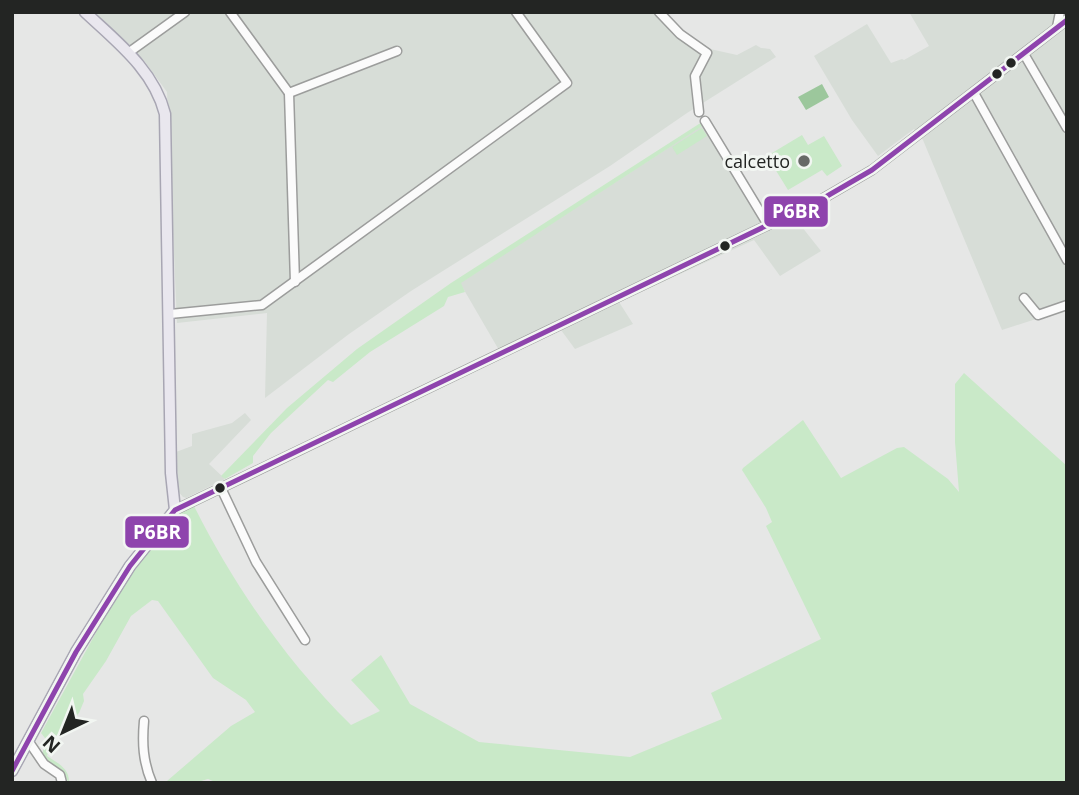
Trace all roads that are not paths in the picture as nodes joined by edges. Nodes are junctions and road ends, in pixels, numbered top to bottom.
1 (85, 12) edge
2 (185, 12) edge
3 (230, 12) edge
4 (516, 12) edge
5 (659, 12) edge
6 (1060, 12) edge
7 (1067, 20) edge
8 (1058, 27) junction
9 (397, 51) dead end
10 (128, 53) junction
11 (1024, 54) junction
12 (289, 93) junction
13 (974, 93) junction
14 (699, 112) dead end
15 (705, 121) dead end
16 (1067, 128) edge
17 (768, 225) junction
18 (1067, 260) edge
19 (295, 282) junction
20 (1024, 299) dead end
21 (1067, 305) edge
22 (170, 314) junction
23 (221, 488) junction
24 (175, 510) junction
25 (304, 640) dead end
26 (144, 721) dead end
27 (29, 742) junction
28 (12, 771) edge
29 (62, 783) edge
30 (152, 783) edge

1 - 10 main road
2 - 10 street
3 - 12 street
4 - 19 street
5 - 14 street
6 - 8 street
7 - 8 street
8 - 11 street
9 - 12 street
10 - 22 main road
11 - 13 street
11 - 16 street
12 - 19 street
13 - 17 street
13 - 18 street
15 - 17 street
17 - 23 street
19 - 22 street
20 - 21 street
22 - 24 main road
23 - 24 street
23 - 25 street
24 - 27 main road
26 - 30 street
27 - 28 main road
27 - 29 street

